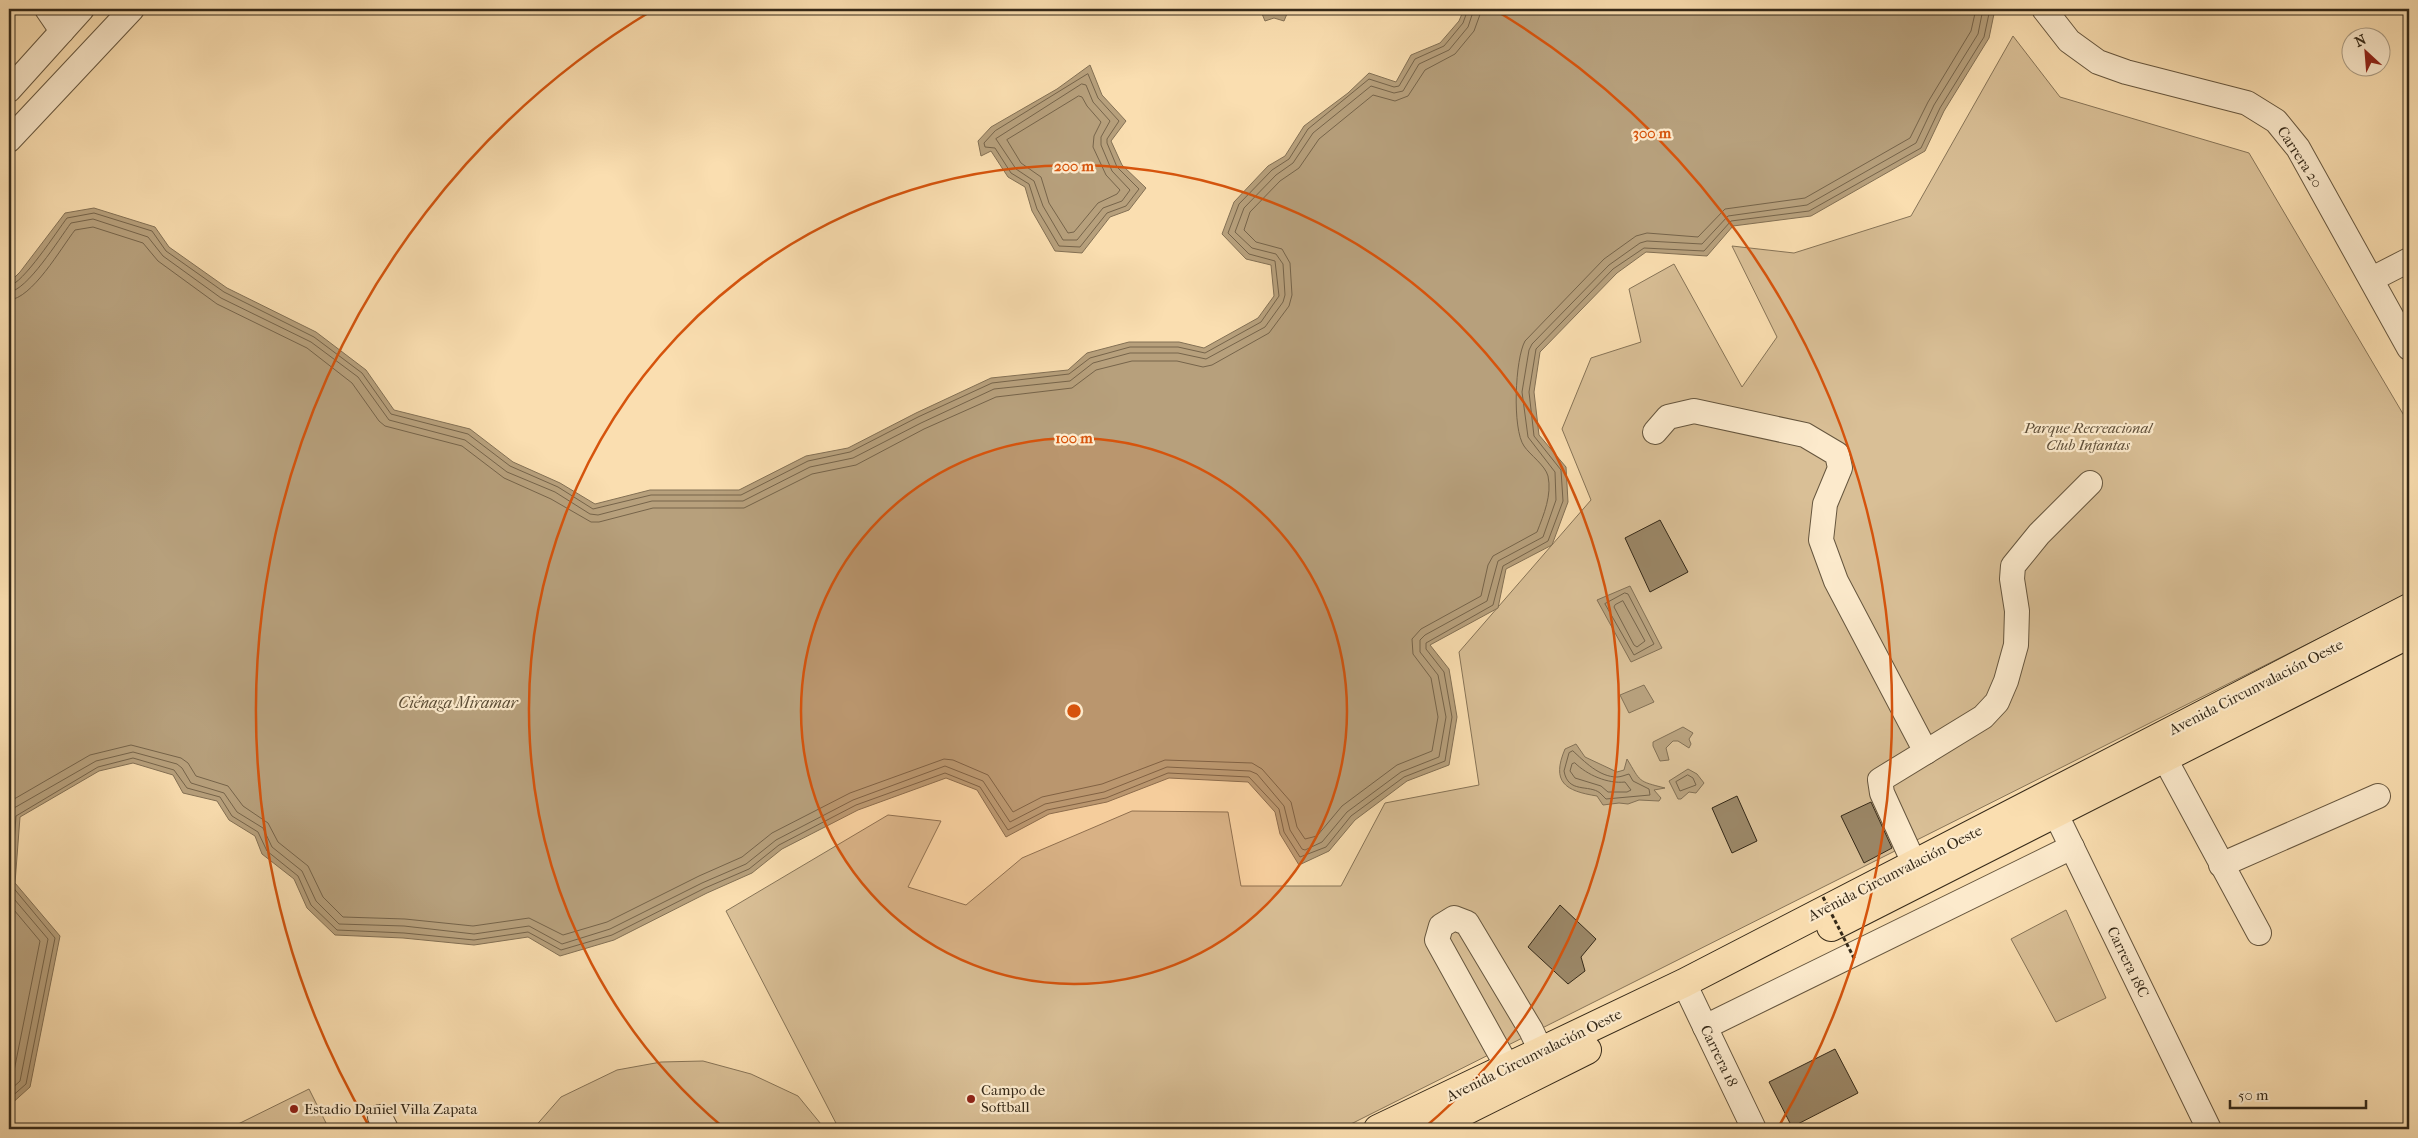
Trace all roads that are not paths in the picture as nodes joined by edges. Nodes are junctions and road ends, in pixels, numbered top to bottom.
1 (46, 9) edge
2 (82, 9) edge
3 (132, 9) edge
4 (2044, 9) edge
5 (62, 31) junction
6 (9, 90) edge
7 (9, 140) edge
8 (2409, 260) edge
9 (2372, 279) junction
10 (2409, 348) edge
11 (1655, 432) dead end
12 (2090, 483) dead end
13 (2409, 608) edge
14 (2409, 634) edge
15 (1926, 752) junction
16 (2164, 759) junction
17 (2378, 796) dead end
18 (2051, 804) junction
19 (2072, 847) junction
20 (1914, 863) junction
21 (2221, 865) junction
22 (2258, 933) dead end
23 (1687, 990) junction
24 (1705, 1027) junction
25 (1541, 1052) junction
26 (1508, 1068) junction
27 (1443, 1119) edge
28 (1378, 1129) edge
29 (1754, 1129) edge
30 (2209, 1129) edge

1 - 5 street
2 - 5 street
3 - 7 street
4 - 9 street, Carrera 20
5 - 6 street
8 - 9 street
9 - 10 street, Carrera 20
11 - 15 street
12 - 15 street
13 - 18 main road, Avenida Circunvalación Oeste
14 - 16 main road, Avenida Circunvalación Oeste
15 - 20 street
16 - 18 main road, Avenida Circunvalación Oeste
16 - 21 street
17 - 21 street
18 - 19 street, Carrera 18C
18 - 20 main road, Avenida Circunvalación Oeste
18 - 23 main road, Avenida Circunvalación Oeste
19 - 24 street
19 - 30 street, Carrera 18C
20 - 23 main road, Avenida Circunvalación Oeste
21 - 22 street
23 - 24 street, Carrera 18
23 - 25 main road, Avenida Circunvalación Oeste
23 - 27 main road, Avenida Circunvalación Oeste
24 - 29 street, Carrera 18
25 - 26 main road, Avenida Circunvalación Oeste
25 - 26 street
26 - 27 main road, Avenida Circunvalación Oeste
27 - 28 main road, Avenida Circunvalación Oeste

